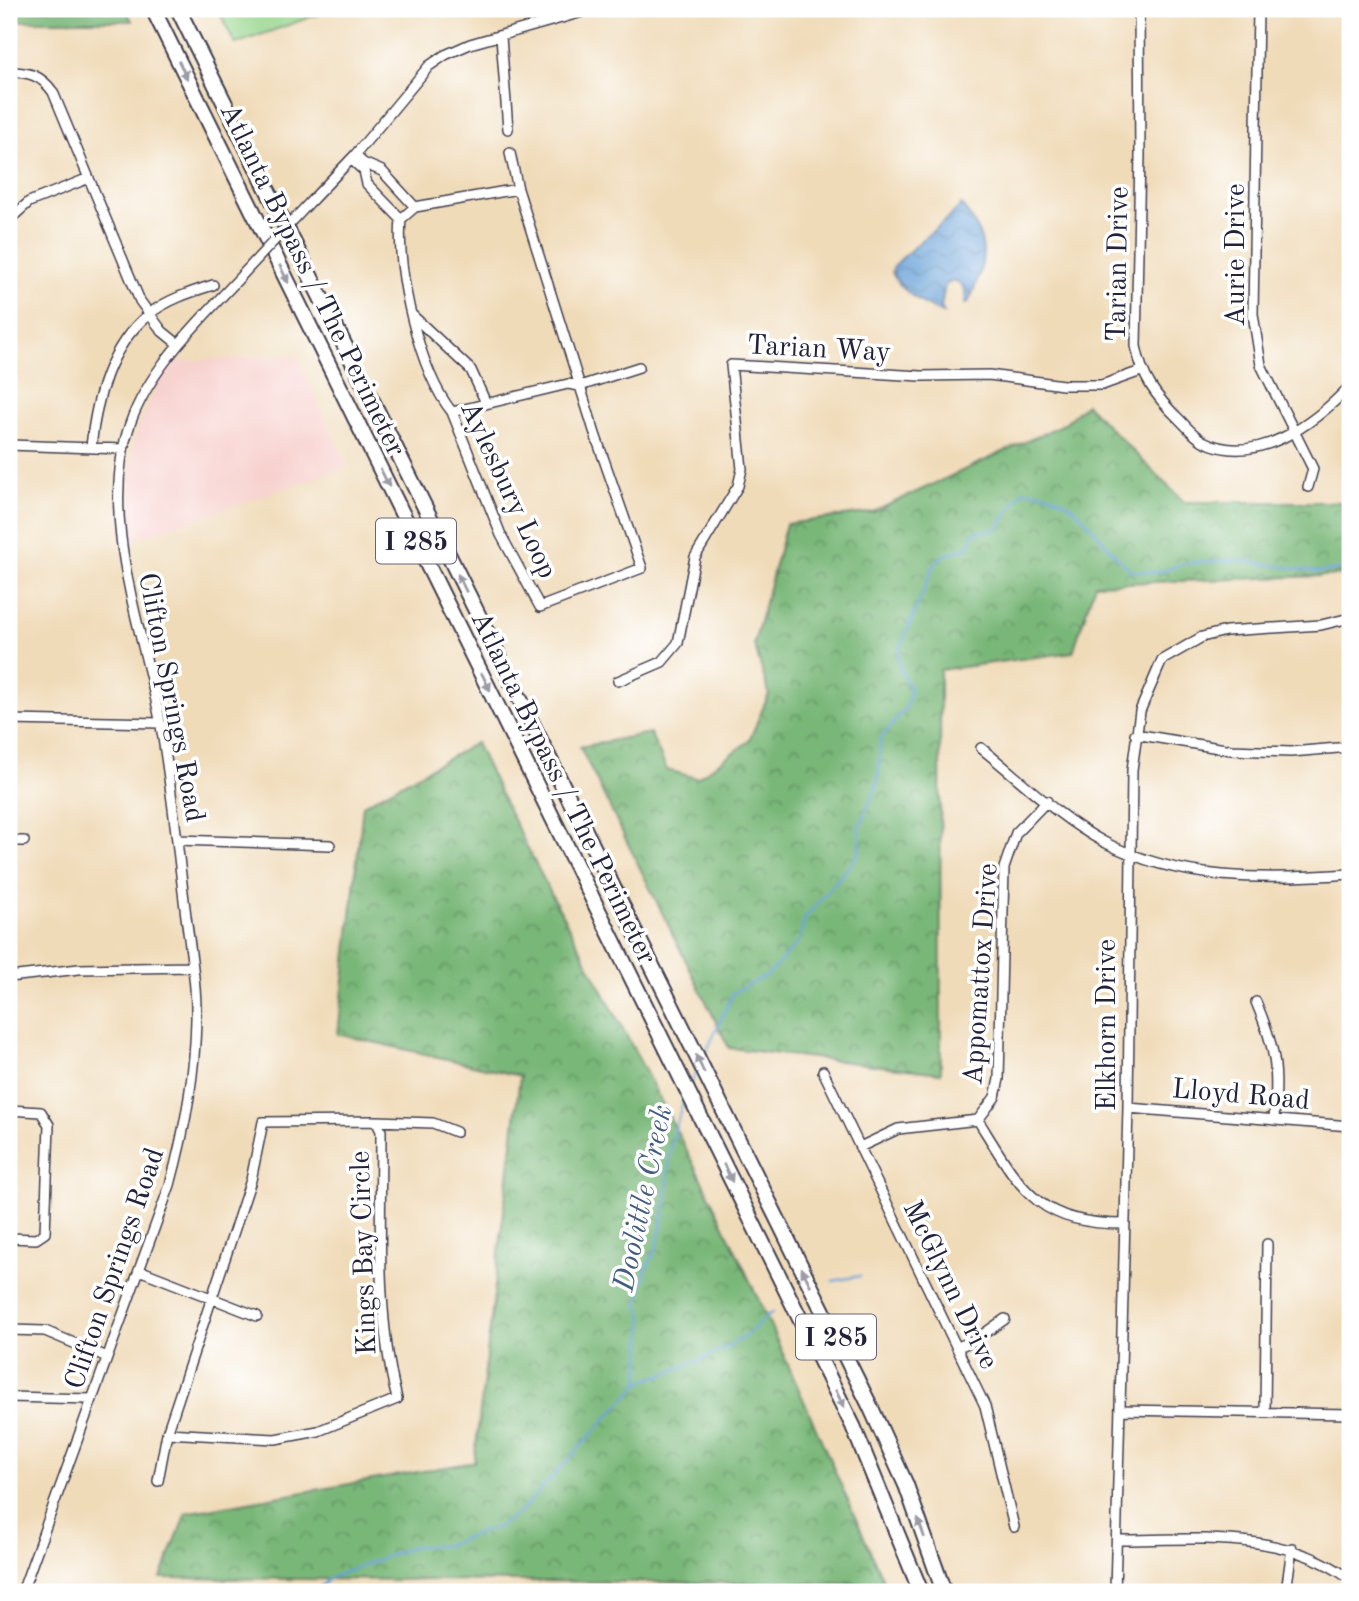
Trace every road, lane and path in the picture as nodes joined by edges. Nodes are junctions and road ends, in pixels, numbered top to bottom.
1 (153, 9) edge
2 (178, 9) edge
3 (593, 9) edge
4 (1139, 9) edge
5 (1258, 9) edge
6 (501, 37) junction
7 (9, 72) edge
8 (508, 128) dead end
9 (510, 153) dead end
10 (353, 157) junction
11 (89, 178) junction
12 (395, 185) junction
13 (518, 189) junction
14 (382, 198) junction
15 (415, 207) junction
16 (401, 219) junction
17 (9, 220) edge
18 (213, 285) dead end
19 (148, 315) junction
20 (412, 315) junction
21 (178, 344) junction
22 (639, 367) dead end
23 (1141, 371) junction
24 (580, 386) junction
25 (1350, 386) edge
26 (486, 403) junction
27 (452, 412) junction
28 (1295, 431) junction
29 (9, 445) edge
30 (91, 447) junction
31 (123, 449) junction
32 (1308, 487) dead end
33 (1350, 618) edge
34 (618, 681) dead end
35 (9, 720) edge
36 (160, 723) junction
37 (1135, 734) junction
38 (1350, 747) edge
39 (981, 748) dead end
40 (1047, 801) junction
41 (177, 840) junction
42 (9, 841) edge
43 (24, 841) dead end
44 (330, 845) dead end
45 (1130, 853) junction
46 (1350, 874) edge
47 (192, 967) junction
48 (9, 977) edge
49 (1256, 1002) dead end
50 (823, 1071) dead end
51 (1128, 1108) junction
52 (9, 1110) edge
53 (1274, 1118) junction
54 (978, 1120) junction
55 (376, 1121) junction
56 (1350, 1126) edge
57 (456, 1132) dead end
58 (860, 1147) junction
59 (1125, 1224) junction
60 (9, 1238) edge
61 (1267, 1244) dead end
62 (139, 1270) junction
63 (213, 1299) junction
64 (257, 1316) dead end
65 (1005, 1319) dead end
66 (9, 1330) edge
67 (958, 1346) junction
68 (107, 1357) junction
69 (9, 1397) edge
70 (91, 1399) junction
71 (1120, 1410) junction
72 (1265, 1412) junction
73 (1350, 1414) edge
74 (167, 1433) junction
75 (158, 1481) dead end
76 (1014, 1527) dead end
77 (1117, 1540) junction
78 (1292, 1548) junction
79 (1350, 1578) edge
80 (22, 1592) edge
81 (921, 1592) edge
82 (944, 1592) edge
83 (1115, 1592) edge
84 (1286, 1592) edge

1 -> 81 highway, Atlanta Bypass / The Perimeter / I 285
82 -> 2 highway, Atlanta Bypass / The Perimeter / I 285
3 - 6 street, Clifton Springs Road
4 - 23 street, Tarian Drive
5 - 28 street, Aurie Drive
6 - 8 street
6 - 10 street, Clifton Springs Road
7 - 11 street
9 - 13 street, Aylesbury Loop
10 - 12 street
10 - 14 street
10 - 21 street, Clifton Springs Road, bridge
11 - 17 street
11 - 19 street
12 - 14 street
12 - 15 street
13 - 15 street
13 - 24 street, Aylesbury Loop
14 - 16 street
15 - 16 street
16 - 20 street, Aylesbury Loop
18 - 19 street
19 - 21 street
19 - 30 street
20 - 26 street
20 - 27 street, Aylesbury Loop
21 - 31 street, Clifton Springs Road
22 - 24 street
23 - 28 street, Tarian Drive
23 - 34 street, Tarian Way
24 - 26 street
24 - 27 street, Aylesbury Loop
25 - 28 street, Tarian Drive
26 - 27 street
28 - 32 street, Aurie Drive
29 - 30 street
30 - 31 street
31 - 36 street, Clifton Springs Road
33 - 37 street, Elkhorn Drive
35 - 36 street
36 - 41 street, Clifton Springs Road
37 - 38 street
37 - 45 street, Elkhorn Drive
39 - 40 street
40 - 45 street
40 - 54 street, Appomattox Drive
41 - 44 street
41 - 47 street, Clifton Springs Road
42 - 43 street
45 - 46 street
45 - 51 street, Elkhorn Drive
47 - 48 street
47 - 62 street, Clifton Springs Road
49 - 53 street
50 - 58 street, McGlynn Drive
51 - 53 street, Lloyd Road
51 - 59 street, Elkhorn Drive
52 - 60 street
53 - 56 street, Lloyd Road
54 - 58 street, Appomattox Drive
54 - 59 street
55 - 57 street, Kings Bay Circle
55 - 63 street, Kings Bay Circle
55 - 74 street, Kings Bay Circle
58 - 67 street, McGlynn Drive
59 - 71 street, Elkhorn Drive
61 - 72 street
62 - 63 street
62 - 68 street, Clifton Springs Road
63 - 64 street
63 - 74 street, Kings Bay Circle
65 - 67 street
66 - 68 street
67 - 76 street, McGlynn Drive
68 - 70 street, Clifton Springs Road
69 - 70 street
70 - 80 street, Clifton Springs Road
71 - 72 street
71 - 77 street, Elkhorn Drive
72 - 73 street
74 - 75 street, Kings Bay Circle
77 - 78 street
77 - 83 street, Elkhorn Drive
78 - 79 street
78 - 84 street

